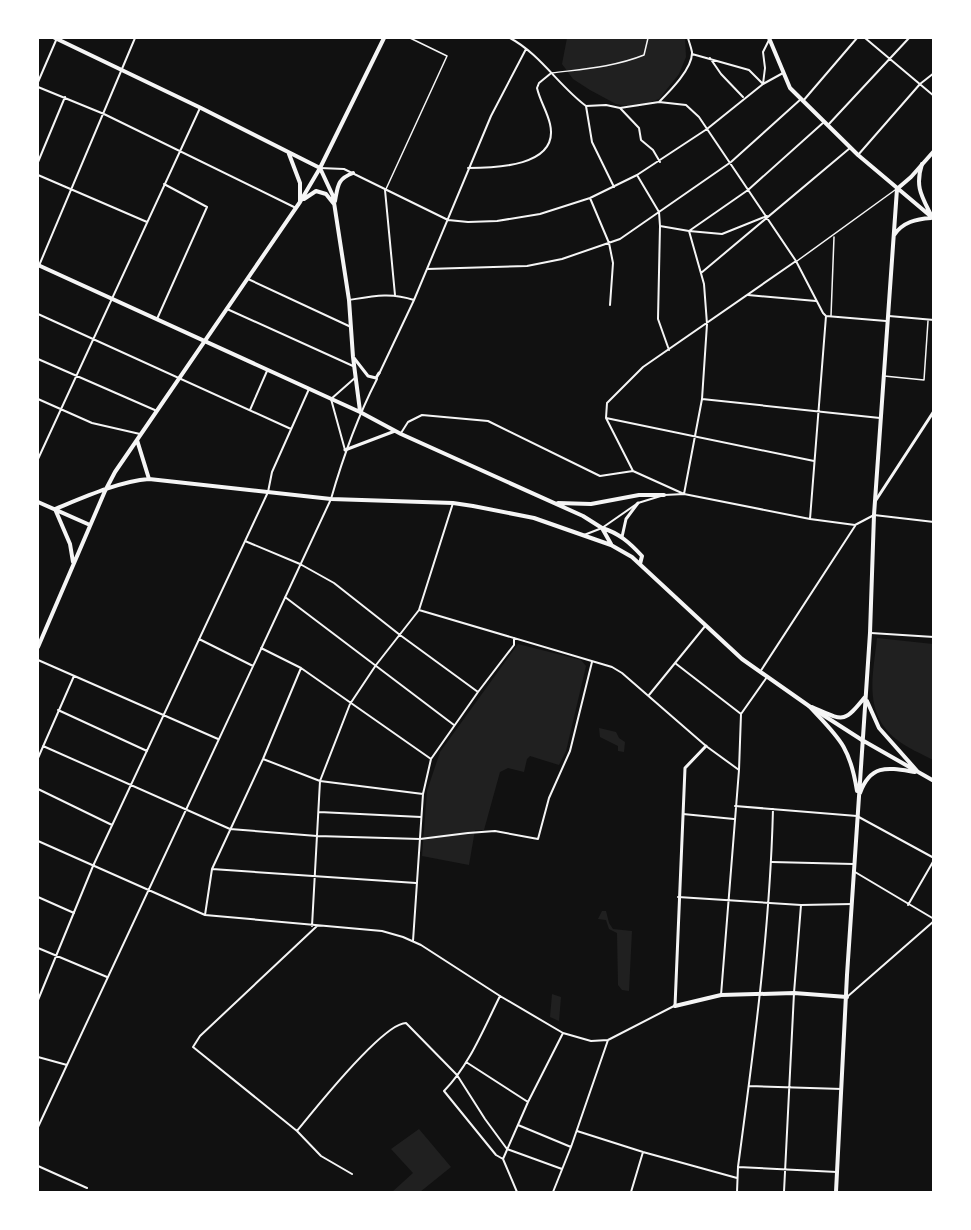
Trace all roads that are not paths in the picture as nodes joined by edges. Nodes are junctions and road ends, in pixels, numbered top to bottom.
1 (56, 38) edge
2 (135, 38) edge
3 (384, 38) edge
4 (410, 38) edge
5 (512, 38) edge
6 (648, 38) edge
7 (688, 38) edge
8 (770, 38) edge
9 (857, 38) edge
10 (865, 38) edge
11 (909, 38) edge
12 (526, 49) junction
13 (692, 54) junction
14 (710, 58) junction
15 (890, 58) junction
16 (122, 70) junction
17 (783, 73) junction
18 (933, 73) edge
19 (551, 74) junction
20 (38, 82) edge
21 (763, 84) junction
22 (920, 84) junction
23 (38, 87) edge
24 (933, 96) edge
25 (65, 97) junction
26 (744, 98) junction
27 (802, 100) junction
28 (659, 102) junction
29 (586, 106) junction
30 (201, 108) junction
31 (620, 108) junction
32 (104, 114) junction
33 (826, 123) junction
34 (706, 129) junction
35 (850, 148) junction
36 (933, 151) edge
37 (180, 152) junction
38 (288, 152) junction
39 (858, 155) junction
40 (38, 162) edge
41 (660, 162) junction
42 (731, 162) junction
43 (922, 164) junction
44 (320, 168) junction
45 (468, 168) junction
46 (352, 173) junction
47 (38, 175) edge
48 (637, 175) junction
49 (164, 184) junction
50 (614, 187) junction
51 (72, 189) junction
52 (897, 189) junction
53 (385, 190) junction
54 (748, 190) junction
55 (590, 198) junction
56 (300, 202) junction
57 (334, 205) junction
58 (296, 208) junction
59 (659, 212) junction
60 (767, 216) junction
61 (933, 218) edge
62 (448, 220) junction
63 (147, 222) junction
64 (660, 226) junction
65 (689, 231) junction
66 (834, 234) junction
67 (893, 236) junction
68 (609, 243) junction
69 (796, 261) junction
70 (38, 266) edge
71 (427, 269) junction
72 (700, 273) junction
73 (247, 279) junction
74 (395, 295) junction
75 (748, 295) junction
76 (111, 298) junction
77 (349, 300) junction
78 (414, 300) junction
79 (816, 302) junction
80 (610, 305) dead end
81 (226, 309) junction
82 (38, 314) edge
83 (826, 316) junction
84 (831, 316) junction
85 (156, 319) junction
86 (888, 319) junction
87 (928, 320) junction
88 (933, 320) edge
89 (707, 324) junction
90 (351, 327) junction
91 (93, 339) junction
92 (205, 341) junction
93 (669, 350) junction
94 (353, 357) junction
95 (38, 358) edge
96 (354, 366) junction
97 (268, 370) junction
98 (380, 373) junction
99 (75, 376) junction
100 (884, 376) junction
101 (356, 377) junction
102 (180, 378) junction
103 (309, 389) junction
104 (38, 399) edge
105 (331, 399) junction
106 (702, 399) junction
107 (60, 409) junction
108 (250, 410) junction
109 (157, 411) junction
110 (933, 411) edge
111 (360, 412) junction
112 (818, 412) junction
113 (606, 418) junction
114 (880, 418) junction
115 (291, 429) junction
116 (395, 431) junction
117 (140, 434) junction
118 (401, 434) junction
119 (695, 437) junction
120 (137, 440) junction
121 (38, 447) edge
122 (43, 447) junction
123 (345, 450) junction
124 (38, 459) edge
125 (814, 461) junction
126 (633, 471) junction
127 (149, 479) junction
128 (105, 491) junction
129 (268, 492) junction
130 (684, 494) junction
131 (664, 495) junction
132 (331, 499) junction
133 (38, 502) edge
134 (554, 502) junction
135 (875, 502) junction
136 (453, 503) junction
137 (638, 503) junction
138 (55, 509) junction
139 (874, 515) junction
140 (810, 519) junction
141 (933, 522) edge
142 (90, 525) junction
143 (855, 525) junction
144 (602, 528) junction
145 (584, 535) junction
146 (622, 537) junction
147 (245, 541) junction
148 (611, 545) junction
149 (74, 564) junction
150 (300, 564) junction
151 (640, 564) junction
152 (285, 597) junction
153 (419, 609) junction
154 (706, 625) junction
155 (870, 633) junction
156 (399, 635) junction
157 (933, 637) edge
158 (514, 638) junction
159 (200, 639) junction
160 (38, 647) edge
161 (261, 648) junction
162 (38, 660) edge
163 (592, 662) junction
164 (675, 663) junction
165 (376, 665) junction
166 (253, 666) junction
167 (301, 668) junction
168 (760, 672) junction
169 (74, 676) junction
170 (767, 677) junction
171 (478, 692) junction
172 (648, 696) junction
173 (865, 697) junction
174 (350, 704) junction
175 (809, 706) junction
176 (58, 710) junction
177 (741, 714) junction
178 (164, 715) junction
179 (454, 725) junction
180 (218, 740) junction
181 (862, 740) junction
182 (43, 746) junction
183 (708, 748) junction
184 (147, 751) junction
185 (38, 758) edge
186 (263, 759) junction
187 (430, 759) junction
188 (739, 770) junction
189 (918, 772) junction
190 (933, 780) edge
191 (320, 781) junction
192 (131, 785) junction
193 (38, 789) edge
194 (423, 794) junction
195 (858, 799) junction
196 (735, 806) junction
197 (773, 809) junction
198 (186, 810) junction
199 (319, 812) junction
200 (683, 814) junction
201 (857, 816) junction
202 (421, 817) junction
203 (734, 819) junction
204 (112, 825) junction
205 (230, 829) junction
206 (317, 836) junction
207 (420, 840) junction
208 (38, 841) edge
209 (933, 859) edge
210 (772, 862) junction
211 (855, 864) junction
212 (93, 866) junction
213 (212, 869) junction
214 (855, 872) junction
215 (315, 877) junction
216 (417, 883) junction
217 (148, 890) junction
218 (38, 897) edge
219 (678, 897) junction
220 (727, 902) junction
221 (770, 902) junction
222 (852, 904) junction
223 (801, 905) junction
224 (908, 905) junction
225 (74, 913) junction
226 (205, 915) junction
227 (933, 920) edge
228 (312, 926) junction
229 (317, 926) junction
230 (413, 941) junction
231 (38, 948) edge
232 (56, 956) junction
233 (107, 978) junction
234 (794, 993) junction
235 (761, 994) junction
236 (721, 995) junction
237 (500, 996) junction
238 (847, 997) junction
239 (38, 1000) edge
240 (675, 1006) junction
241 (563, 1033) junction
242 (608, 1040) junction
243 (38, 1057) edge
244 (466, 1062) junction
245 (67, 1065) junction
246 (457, 1075) junction
247 (749, 1086) junction
248 (790, 1088) junction
249 (842, 1089) junction
250 (528, 1102) junction
251 (518, 1125) junction
252 (38, 1127) edge
253 (297, 1131) junction
254 (577, 1131) junction
255 (571, 1147) junction
256 (507, 1149) junction
257 (643, 1152) junction
258 (503, 1159) junction
259 (38, 1166) edge
260 (738, 1167) junction
261 (561, 1169) junction
262 (784, 1170) junction
263 (837, 1172) junction
264 (352, 1174) dead end
265 (737, 1178) junction
266 (87, 1188) dead end
267 (517, 1192) edge
268 (553, 1192) edge
269 (631, 1192) edge
270 (737, 1192) edge
271 (784, 1192) edge
272 (836, 1192) edge

1 - 16 main road
1 - 20 street
2 - 16 street
3 - 44 main road
4 - 53 lane
5 - 12 street
6 - 19 lane
7 - 13 street
8 - 17 main road
8 - 21 street
9 - 27 street
10 - 15 street
11 - 15 street
12 - 19 street
12 - 45 street
13 - 14 street
13 - 28 street
14 - 21 street
14 - 26 street
15 - 22 street
15 - 33 street
16 - 30 main road
16 - 32 street
17 - 21 street
17 - 27 main road
18 - 22 street
19 - 29 street
19 - 45 street
21 - 26 street
22 - 24 street
22 - 39 street
23 - 25 street
25 - 32 street
25 - 40 street
26 - 34 street
27 - 33 main road
27 - 42 street
28 - 31 street
28 - 34 street
29 - 31 street
29 - 50 street
30 - 37 street
30 - 38 main road
31 - 41 street
32 - 37 street
32 - 51 street
33 - 35 main road
33 - 54 street
34 - 41 street
34 - 42 street
35 - 39 main road
35 - 60 street
36 - 43 main road
37 - 49 street
37 - 58 street
38 - 44 main road
38 - 56 main road
39 - 52 main road
41 - 48 street
42 - 54 street
42 - 59 street
43 - 52 main road
43 - 61 main road
44 - 46 street
44 - 56 main road
44 - 57 main road
45 - 62 street
46 - 53 street
46 - 57 main road
47 - 51 street
48 - 50 street
48 - 59 street
49 - 63 street
49 - 85 street
50 - 55 street
51 - 63 street
51 - 70 street
52 - 61 main road
52 - 66 lane
52 - 67 main road
53 - 62 street
53 - 74 street
54 - 60 street
54 - 65 street
55 - 62 street
55 - 68 street
56 - 57 main road
56 - 58 main road
57 - 77 main road
58 - 73 main road
59 - 64 street
59 - 68 street
60 - 65 street
60 - 69 street
60 - 72 street
61 - 67 main road
62 - 71 street
63 - 76 street
64 - 65 street
64 - 93 street
65 - 72 street
66 - 69 lane
66 - 84 lane
67 - 86 main road
68 - 71 street
68 - 80 street
69 - 75 street
69 - 79 street
70 - 76 main road
71 - 78 street
72 - 89 street
73 - 81 main road
73 - 90 street
74 - 77 street
74 - 78 street
75 - 79 street
75 - 89 street
76 - 85 main road
76 - 91 street
77 - 90 main road
78 - 98 street
79 - 83 street
81 - 92 main road
81 - 96 street
82 - 91 street
83 - 84 street
83 - 112 street
84 - 86 street
85 - 92 main road
86 - 87 street
86 - 100 main road
87 - 88 street
87 - 100 lane
89 - 93 street
89 - 106 street
90 - 94 main road
91 - 99 street
91 - 102 street
92 - 97 main road
92 - 102 main road
93 - 113 street
94 - 96 main road
94 - 98 street
95 - 99 street
96 - 101 main road
97 - 103 main road
97 - 108 street
98 - 111 street
99 - 107 street
99 - 109 street
100 - 114 main road
101 - 105 street
101 - 111 main road
102 - 108 street
102 - 109 main road
103 - 105 main road
103 - 115 street
104 - 107 street
105 - 111 main road
105 - 123 street
106 - 112 street
106 - 119 street
107 - 117 street
107 - 122 street
108 - 115 street
109 - 117 main road
110 - 135 street
111 - 116 main road
111 - 123 street
112 - 114 street
112 - 125 street
113 - 119 street
113 - 126 street
114 - 135 main road
115 - 129 street
116 - 118 main road
116 - 123 street
117 - 120 main road
118 - 126 street
118 - 134 main road
119 - 125 street
119 - 130 street
120 - 127 main road
120 - 128 main road
121 - 122 street
122 - 124 street
123 - 132 street
125 - 140 street
126 - 130 street
127 - 128 main road
127 - 129 main road
128 - 138 main road
128 - 142 main road
129 - 132 main road
129 - 147 street
130 - 131 street
130 - 140 street
131 - 134 main road
131 - 137 street
132 - 136 main road
132 - 150 street
133 - 138 main road
134 - 144 main road
135 - 139 main road
136 - 145 main road
136 - 153 street
137 - 144 street
137 - 146 street
138 - 142 main road
138 - 149 main road
139 - 141 street
139 - 143 street
139 - 155 main road
140 - 143 street
142 - 149 main road
143 - 168 street
144 - 145 street
144 - 146 main road
144 - 148 main road
145 - 148 main road
146 - 151 main road
147 - 150 street
147 - 159 street
148 - 151 main road
149 - 160 main road
150 - 152 street
150 - 156 street
151 - 154 main road
152 - 161 street
152 - 165 street
153 - 156 street
153 - 158 street
154 - 164 street
154 - 168 main road
155 - 157 street
155 - 173 main road
156 - 165 street
156 - 171 street
158 - 163 street
158 - 171 street
159 - 166 street
159 - 178 street
161 - 166 street
161 - 167 street
162 - 169 street
163 - 172 street
163 - 207 street
164 - 172 street
164 - 177 street
165 - 174 street
165 - 179 street
166 - 180 street
167 - 174 street
167 - 186 street
168 - 170 main road
169 - 176 street
169 - 178 street
170 - 175 main road
170 - 177 street
171 - 179 street
172 - 183 street
173 - 175 main road
173 - 181 main road
173 - 189 main road
174 - 187 street
174 - 191 street
175 - 181 main road
175 - 195 main road
176 - 182 street
176 - 184 street
177 - 188 street
178 - 180 street
178 - 184 street
179 - 187 street
180 - 198 street
181 - 189 main road
181 - 195 main road
182 - 185 street
182 - 192 street
183 - 188 street
183 - 200 street
184 - 192 street
186 - 191 street
186 - 205 street
187 - 194 street
188 - 196 street
189 - 190 main road
189 - 195 main road
191 - 194 street
191 - 199 street
192 - 198 street
192 - 204 street
193 - 204 street
194 - 202 street
195 - 201 main road
196 - 197 street
196 - 203 street
197 - 201 street
197 - 210 street
198 - 205 street
198 - 217 street
199 - 202 street
199 - 206 street
200 - 203 street
200 - 219 street
201 - 209 street
201 - 211 main road
202 - 207 street
203 - 220 street
204 - 212 street
205 - 206 street
205 - 213 street
206 - 207 street
206 - 215 street
207 - 216 street
208 - 212 street
209 - 224 street
210 - 211 street
210 - 221 street
211 - 214 main road
212 - 217 street
212 - 225 street
213 - 215 street
213 - 226 street
214 - 222 main road
214 - 224 street
215 - 216 street
215 - 228 street
216 - 230 street
217 - 226 street
217 - 233 street
218 - 225 street
219 - 220 street
219 - 240 street
220 - 221 street
220 - 236 street
221 - 223 street
221 - 235 street
222 - 223 street
222 - 238 main road
223 - 234 street
224 - 227 street
225 - 232 street
226 - 228 street
227 - 238 street
228 - 229 street
229 - 230 street
229 - 253 street
230 - 237 street
231 - 232 street
232 - 233 street
232 - 239 street
233 - 245 street
234 - 235 main road
234 - 238 main road
234 - 248 street
235 - 236 main road
235 - 247 street
236 - 240 main road
237 - 241 street
237 - 244 street
238 - 249 main road
240 - 242 street
241 - 242 street
241 - 250 street
242 - 254 street
243 - 245 street
244 - 246 street
244 - 250 street
245 - 252 street
246 - 253 street
246 - 256 street
246 - 258 street
247 - 248 street
247 - 260 street
248 - 249 street
248 - 262 street
249 - 263 main road
250 - 251 street
251 - 255 street
251 - 256 street
253 - 264 street
254 - 255 street
254 - 257 street
255 - 261 street
256 - 258 street
256 - 261 street
257 - 265 street
257 - 269 street
258 - 267 street
259 - 266 street
260 - 262 street
260 - 265 street
261 - 268 street
262 - 263 street
262 - 271 street
263 - 272 main road
265 - 270 street

